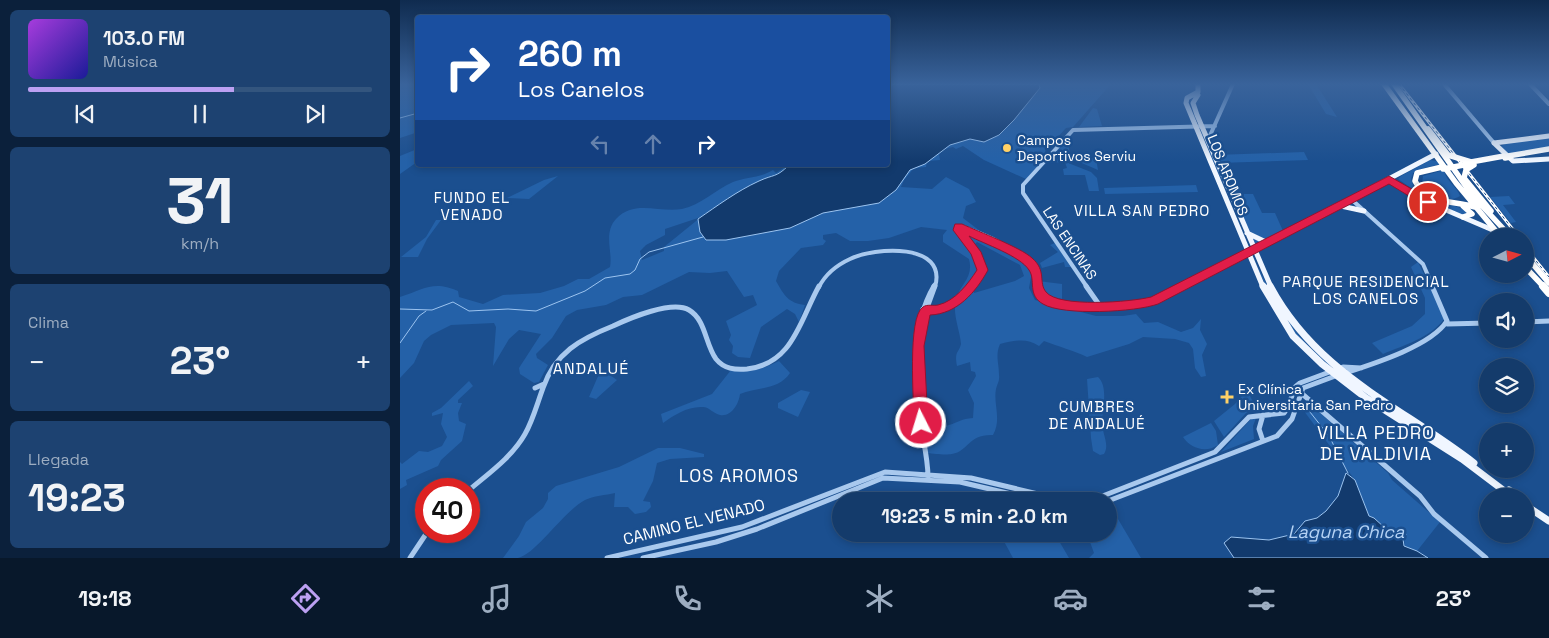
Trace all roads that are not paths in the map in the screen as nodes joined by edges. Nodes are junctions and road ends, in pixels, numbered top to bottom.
1 (1190, 110) edge
2 (1195, 110) edge
3 (1222, 110) edge
4 (1403, 110) edge
5 (1413, 110) edge
6 (1414, 110) edge
7 (1466, 110) edge
8 (1199, 126) junction
9 (1215, 126) junction
10 (1549, 135) edge
11 (1208, 140) junction
12 (1494, 143) junction
13 (1549, 150) edge
14 (1437, 156) junction
15 (1508, 158) junction
16 (1549, 159) edge
17 (1211, 163) junction
18 (1218, 163) junction
19 (1472, 163) junction
20 (1442, 168) junction
21 (1391, 178) junction
22 (1463, 192) junction
23 (1351, 200) junction
24 (1231, 203) junction
25 (1457, 204) junction
26 (1338, 206) junction
27 (1476, 208) junction
28 (1364, 211) junction
29 (1463, 217) junction
30 (1485, 228) edge
31 (1492, 228) edge
32 (1503, 228) edge
33 (1504, 228) edge
34 (1246, 233) junction
35 (1268, 243) junction
36 (1251, 252) junction
37 (1534, 266) edge
38 (1534, 276) edge
39 (935, 283) junction
40 (1549, 283) edge
41 (1549, 292) edge
42 (929, 301) junction
43 (1102, 306) junction
44 (935, 308) junction
45 (925, 309) junction
46 (943, 309) junction
47 (1549, 321) edge
48 (1534, 322) edge
49 (1479, 323) edge
50 (1447, 324) junction
51 (1337, 372) junction
52 (545, 384) junction
53 (535, 388) dead end
54 (1300, 392) junction
55 (1284, 414) junction
56 (1263, 415) junction
57 (1292, 419) junction
58 (1263, 442) junction
59 (1201, 458) junction
60 (1215, 459) junction
61 (928, 477) junction
62 (480, 480) edge
63 (1501, 488) edge
64 (1508, 488) edge
65 (1005, 492) edge
66 (1117, 497) edge
67 (1534, 507) edge
68 (1534, 511) edge
69 (1549, 516) edge
70 (1549, 521) edge
71 (420, 543) edge
72 (410, 558) edge
73 (607, 558) edge
74 (643, 558) edge
75 (1486, 558) edge

1 - 8 main road, LOS AROMOS
2 - 8 main road, LOS AROMOS
3 - 9 street
4 - 14 highway
5 - 32 highway
6 - 19 highway, bridge
7 - 12 street
8 - 9 street
8 - 11 main road, LOS AROMOS
8 - 17 main road, LOS AROMOS
8 - 43 street, LAS ENCINAS
9 - 11 street
10 - 12 main road
11 - 18 main road, LOS AROMOS
12 - 15 main road
13 - 15 highway
14 - 21 main road
14 - 22 highway
15 - 16 main road
15 - 19 highway
15 - 19 highway
17 - 18 main road
17 - 24 main road, LOS AROMOS
18 - 24 main road, LOS AROMOS
19 - 20 highway, bridge
19 - 33 highway, bridge
20 - 22 highway
20 - 25 highway
21 - 23 main road
21 - 29 main road
22 - 27 highway
23 - 26 main road
23 - 28 street
24 - 34 main road, LOS AROMOS
24 - 36 main road, LOS AROMOS
25 - 27 highway
25 - 29 highway
26 - 28 main road
26 - 35 main road
27 - 31 highway
28 - 50 street
29 - 30 main road
34 - 35 main road
34 - 36 main road, LOS AROMOS
35 - 36 main road
36 - 43 street
36 - 51 main road
37 - 40 highway
38 - 41 highway
39 - 42 street
39 - 45 street
39 - 52 street
42 - 44 street
42 - 45 street
43 - 46 street
44 - 45 street
44 - 46 street
45 - 46 street
45 - 61 street
47 - 48 street
49 - 50 street
50 - 51 street
51 - 54 street
51 - 55 street
51 - 63 main road
51 - 64 main road
52 - 53 street
52 - 62 street
54 - 57 street
54 - 75 street
55 - 56 street, CAMINO EL VENADO
55 - 57 street
56 - 58 street
56 - 59 street, CAMINO EL VENADO
57 - 58 street
58 - 60 street
59 - 60 street
59 - 61 street, CAMINO EL VENADO
60 - 66 street
61 - 65 street, CAMINO EL VENADO
61 - 73 street, CAMINO EL VENADO
61 - 74 street, CAMINO EL VENADO
67 - 69 main road
68 - 70 main road
71 - 72 street

